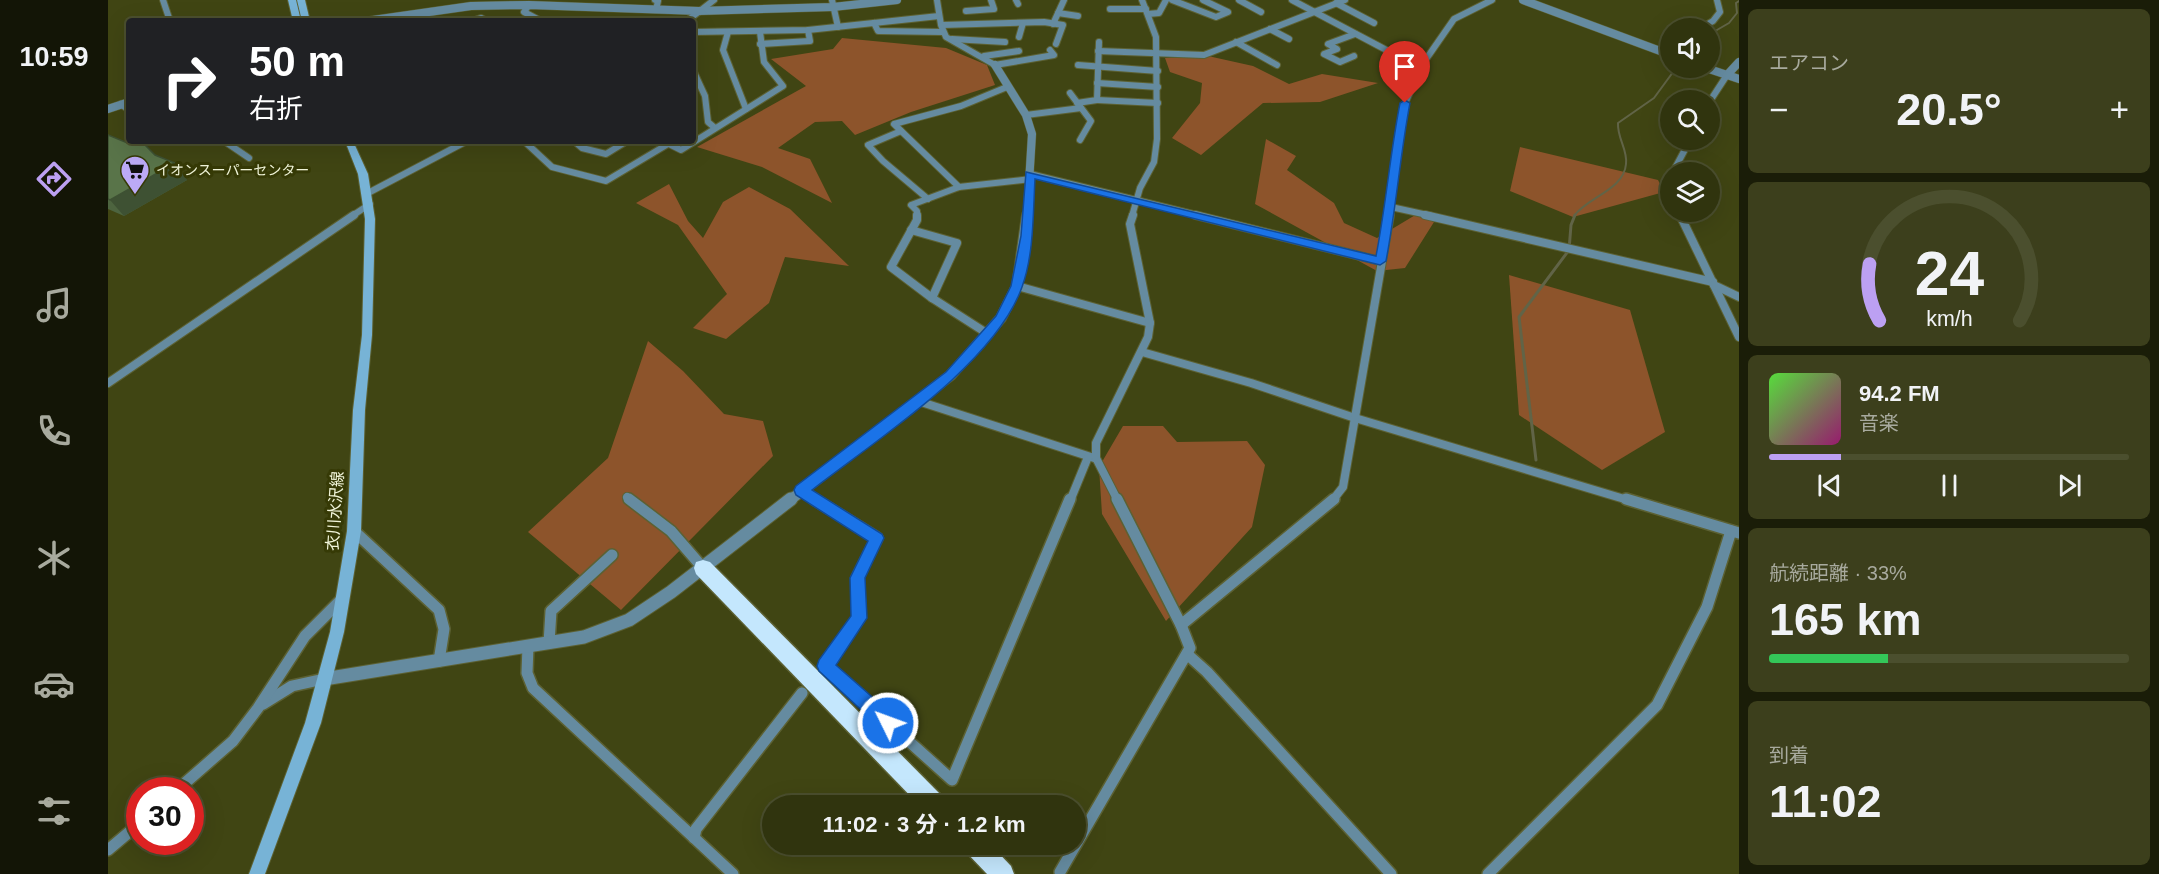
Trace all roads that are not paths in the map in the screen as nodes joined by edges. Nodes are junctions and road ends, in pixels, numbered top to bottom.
1 (163, 0) edge
2 (292, 0) edge
3 (302, 0) edge
4 (655, 0) edge
5 (714, 0) edge
6 (897, 0) edge
7 (937, 0) edge
8 (991, 0) edge
9 (1064, 0) edge
10 (1142, 0) edge
11 (1166, 0) edge
12 (1172, 0) edge
13 (1203, 0) edge
14 (1239, 0) edge
15 (1292, 0) edge
16 (1344, 0) edge
17 (1492, 0) edge
18 (1524, 0) edge
19 (1717, 0) edge
20 (1336, 3) junction
21 (833, 4) edge
22 (529, 5) junction
23 (1110, 9) dead end
24 (656, 10) junction
25 (699, 11) junction
26 (966, 11) dead end
27 (1147, 11) junction
28 (1262, 12) dead end
29 (1314, 12) junction
30 (1058, 13) junction
31 (939, 16) junction
32 (1078, 16) dead end
33 (169, 18) edge
34 (296, 18) edge
35 (305, 18) edge
36 (387, 18) edge
37 (535, 18) edge
38 (691, 18) edge
39 (1715, 18) edge
40 (1374, 22) dead end
41 (874, 23) junction
42 (1023, 23) junction
43 (1053, 24) junction
44 (942, 25) junction
45 (838, 27) junction
46 (1270, 28) junction
47 (808, 30) junction
48 (696, 32) edge
49 (728, 32) junction
50 (760, 32) junction
51 (943, 32) junction
52 (1354, 34) junction
53 (1019, 37) dead end
54 (1289, 39) dead end
55 (949, 40) junction
56 (1005, 42) dead end
57 (1099, 42) dead end
58 (1236, 42) junction
59 (760, 44) junction
60 (1056, 44) dead end
61 (1050, 50) dead end
62 (1019, 51) dead end
63 (1098, 51) junction
64 (1660, 51) edge
65 (1158, 55) junction
66 (984, 56) junction
67 (1354, 56) dead end
68 (1423, 62) junction
69 (1739, 62) edge
70 (995, 65) junction
71 (1078, 65) dead end
72 (1277, 65) dead end
73 (1097, 66) junction
74 (1158, 71) junction
75 (1720, 73) edge
76 (1727, 75) junction
77 (696, 76) edge
78 (1739, 79) edge
79 (1097, 83) junction
80 (1007, 87) junction
81 (1158, 87) junction
82 (1717, 90) edge
83 (1070, 93) dead end
84 (1097, 100) junction
85 (125, 103) edge
86 (1158, 104) junction
87 (1079, 105) junction
88 (108, 109) edge
89 (746, 109) junction
90 (1026, 115) junction
91 (715, 128) junction
92 (901, 131) junction
93 (696, 140) edge
94 (1080, 140) dead end
95 (228, 144) edge
96 (350, 144) edge
97 (461, 144) edge
98 (527, 144) edge
99 (577, 144) edge
100 (622, 144) edge
101 (663, 144) edge
102 (670, 144) edge
103 (690, 144) edge
104 (249, 158) dead end
105 (1030, 177) junction
106 (959, 187) junction
107 (369, 198) junction
108 (1136, 199) junction
109 (928, 200) junction
110 (1391, 207) junction
111 (1684, 222) edge
112 (911, 230) junction
113 (1380, 261) junction
114 (1714, 284) junction
115 (1017, 286) junction
116 (1739, 297) edge
117 (932, 298) junction
118 (1150, 323) junction
119 (988, 334) junction
120 (1739, 337) edge
121 (1142, 352) junction
122 (108, 383) edge
123 (918, 401) junction
124 (1355, 418) junction
125 (1092, 458) junction
126 (801, 490) junction
127 (627, 497) dead end
128 (354, 531) junction
129 (1735, 532) edge
130 (612, 555) dead end
131 (703, 568) junction
132 (344, 597) junction
133 (1180, 626) junction
134 (549, 643) junction
135 (528, 646) junction
136 (1187, 654) junction
137 (439, 661) junction
138 (324, 679) junction
139 (801, 693) dead end
140 (258, 708) junction
141 (192, 777) edge
142 (925, 795) edge
143 (126, 835) edge
144 (694, 838) junction
145 (108, 850) edge
146 (985, 855) edge
147 (1060, 872) dead end
148 (256, 874) edge
149 (733, 874) edge
150 (1003, 874) edge
151 (1390, 874) edge
152 (1488, 874) edge

1 - 33 street
2 - 34 main road
3 - 35 main road
4 - 24 street
5 - 25 street
6 - 21 street
7 - 31 street
8 - 26 street
9 - 30 street
10 - 27 street
11 - 27 street
12 - 13 street
14 - 28 street
15 - 29 street
16 - 20 street
17 - 68 street
18 - 64 street
19 - 39 street
20 - 29 street
20 - 40 street
21 - 25 street
21 - 45 street
22 - 24 street
22 - 36 street
22 - 37 street
23 - 27 street
24 - 25 street
25 - 38 street
27 - 65 street
29 - 46 street
29 - 52 street
30 - 32 street
30 - 43 street
31 - 41 street
31 - 44 street
41 - 45 street
41 - 51 street
42 - 43 street
42 - 44 street
42 - 53 street
43 - 60 street
44 - 51 street
45 - 47 street
46 - 54 street
46 - 58 street
47 - 50 street
47 - 59 street
48 - 49 street
49 - 50 street
49 - 89 street
50 - 59 street
51 - 55 street
52 - 67 street
52 - 68 street
55 - 56 street
55 - 66 street
57 - 63 street
58 - 65 street
58 - 72 street
59 - 89 street
61 - 70 street
62 - 66 street
63 - 65 street
63 - 73 street
65 - 74 street
66 - 70 street
68 - 110 street
69 - 76 street
70 - 80 street
71 - 73 street
73 - 74 street
73 - 79 street
74 - 81 street
75 - 76 street
76 - 78 street
76 - 82 street
77 - 91 street
79 - 81 street
79 - 84 street
80 - 90 street
80 - 92 street
81 - 86 street
83 - 87 street
84 - 86 street
84 - 87 street
85 - 88 street
86 - 108 street
87 - 90 street
87 - 94 street
89 - 91 street
90 - 105 street
91 - 93 street
92 - 106 street
92 - 109 street
95 - 104 street
96 - 107 main road, 衣川水沢線
97 - 107 street
98 - 101 street
99 - 100 street
102 - 103 street
105 - 106 street
105 - 108 street
105 - 115 street
106 - 109 street
107 - 122 street
107 - 128 main road, 衣川水沢線
108 - 113 street
108 - 118 street
109 - 112 street
110 - 113 street
110 - 114 street
111 - 114 street
112 - 117 street
112 - 117 street
113 - 124 street
114 - 116 street
114 - 120 street
115 - 118 street
115 - 119 street
117 - 119 street
118 - 121 street
119 - 123 street
121 - 124 street
121 - 125 street
123 - 125 street
123 - 126 street
124 - 129 street
124 - 133 street
125 - 126 street
125 - 133 street
126 - 131 street
127 - 131 street
128 - 132 main road, 衣川水沢線
128 - 137 street
129 - 152 street
130 - 134 street
131 - 134 street
131 - 142 highway
132 - 138 main road, 衣川水沢線
132 - 140 street
133 - 136 street
134 - 135 street
135 - 137 street
135 - 144 street
136 - 147 street
136 - 151 street
137 - 138 street
138 - 140 street
138 - 148 main road, 衣川水沢線
139 - 144 street
140 - 141 street
143 - 145 street
144 - 149 street
146 - 150 highway

